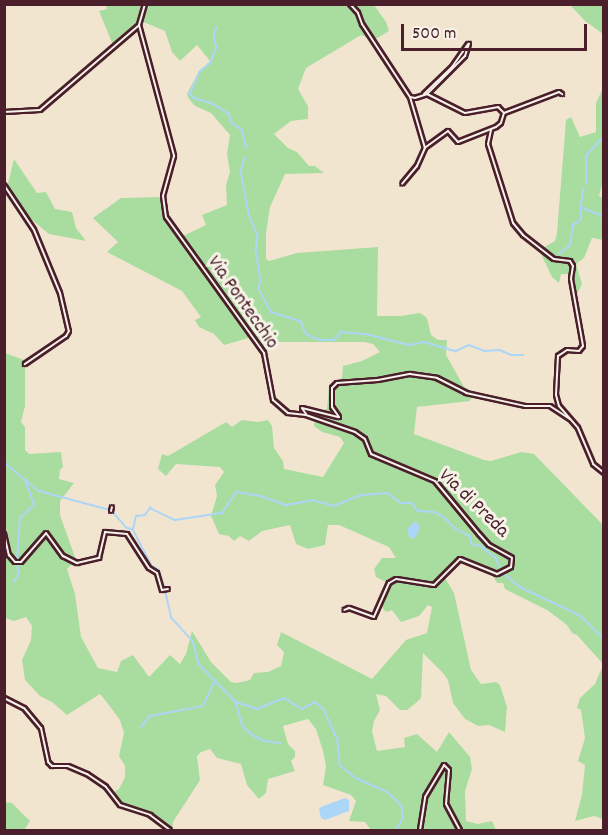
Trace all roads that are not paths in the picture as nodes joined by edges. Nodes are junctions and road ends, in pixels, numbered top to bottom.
1 (140, 4) edge
2 (145, 4) edge
3 (350, 4) edge
4 (143, 9) junction
5 (139, 25) junction
6 (426, 94) junction
7 (562, 94) dead end
8 (410, 97) junction
9 (4, 112) edge
10 (504, 113) junction
11 (491, 130) junction
12 (424, 148) junction
13 (402, 184) dead end
14 (4, 185) edge
15 (25, 364) dead end
16 (306, 415) junction
17 (573, 421) junction
18 (603, 473) edge
19 (4, 534) edge
20 (168, 590) dead end
21 (344, 610) dead end
22 (4, 698) edge
23 (170, 831) edge
24 (420, 831) edge
25 (460, 831) edge

1 - 4 street
2 - 4 street, Via Pontecchio
3 - 8 street
4 - 5 street, Via Pontecchio
5 - 9 street
5 - 16 street, Via Pontecchio
6 - 6 street
6 - 8 street
6 - 10 street
7 - 10 street
8 - 12 street
10 - 11 street
11 - 12 street
11 - 17 street
12 - 13 street
14 - 15 street
16 - 17 street, Via Pontecchio
16 - 21 street, Via di Preda
17 - 18 street
19 - 20 street
22 - 23 street
24 - 25 street

